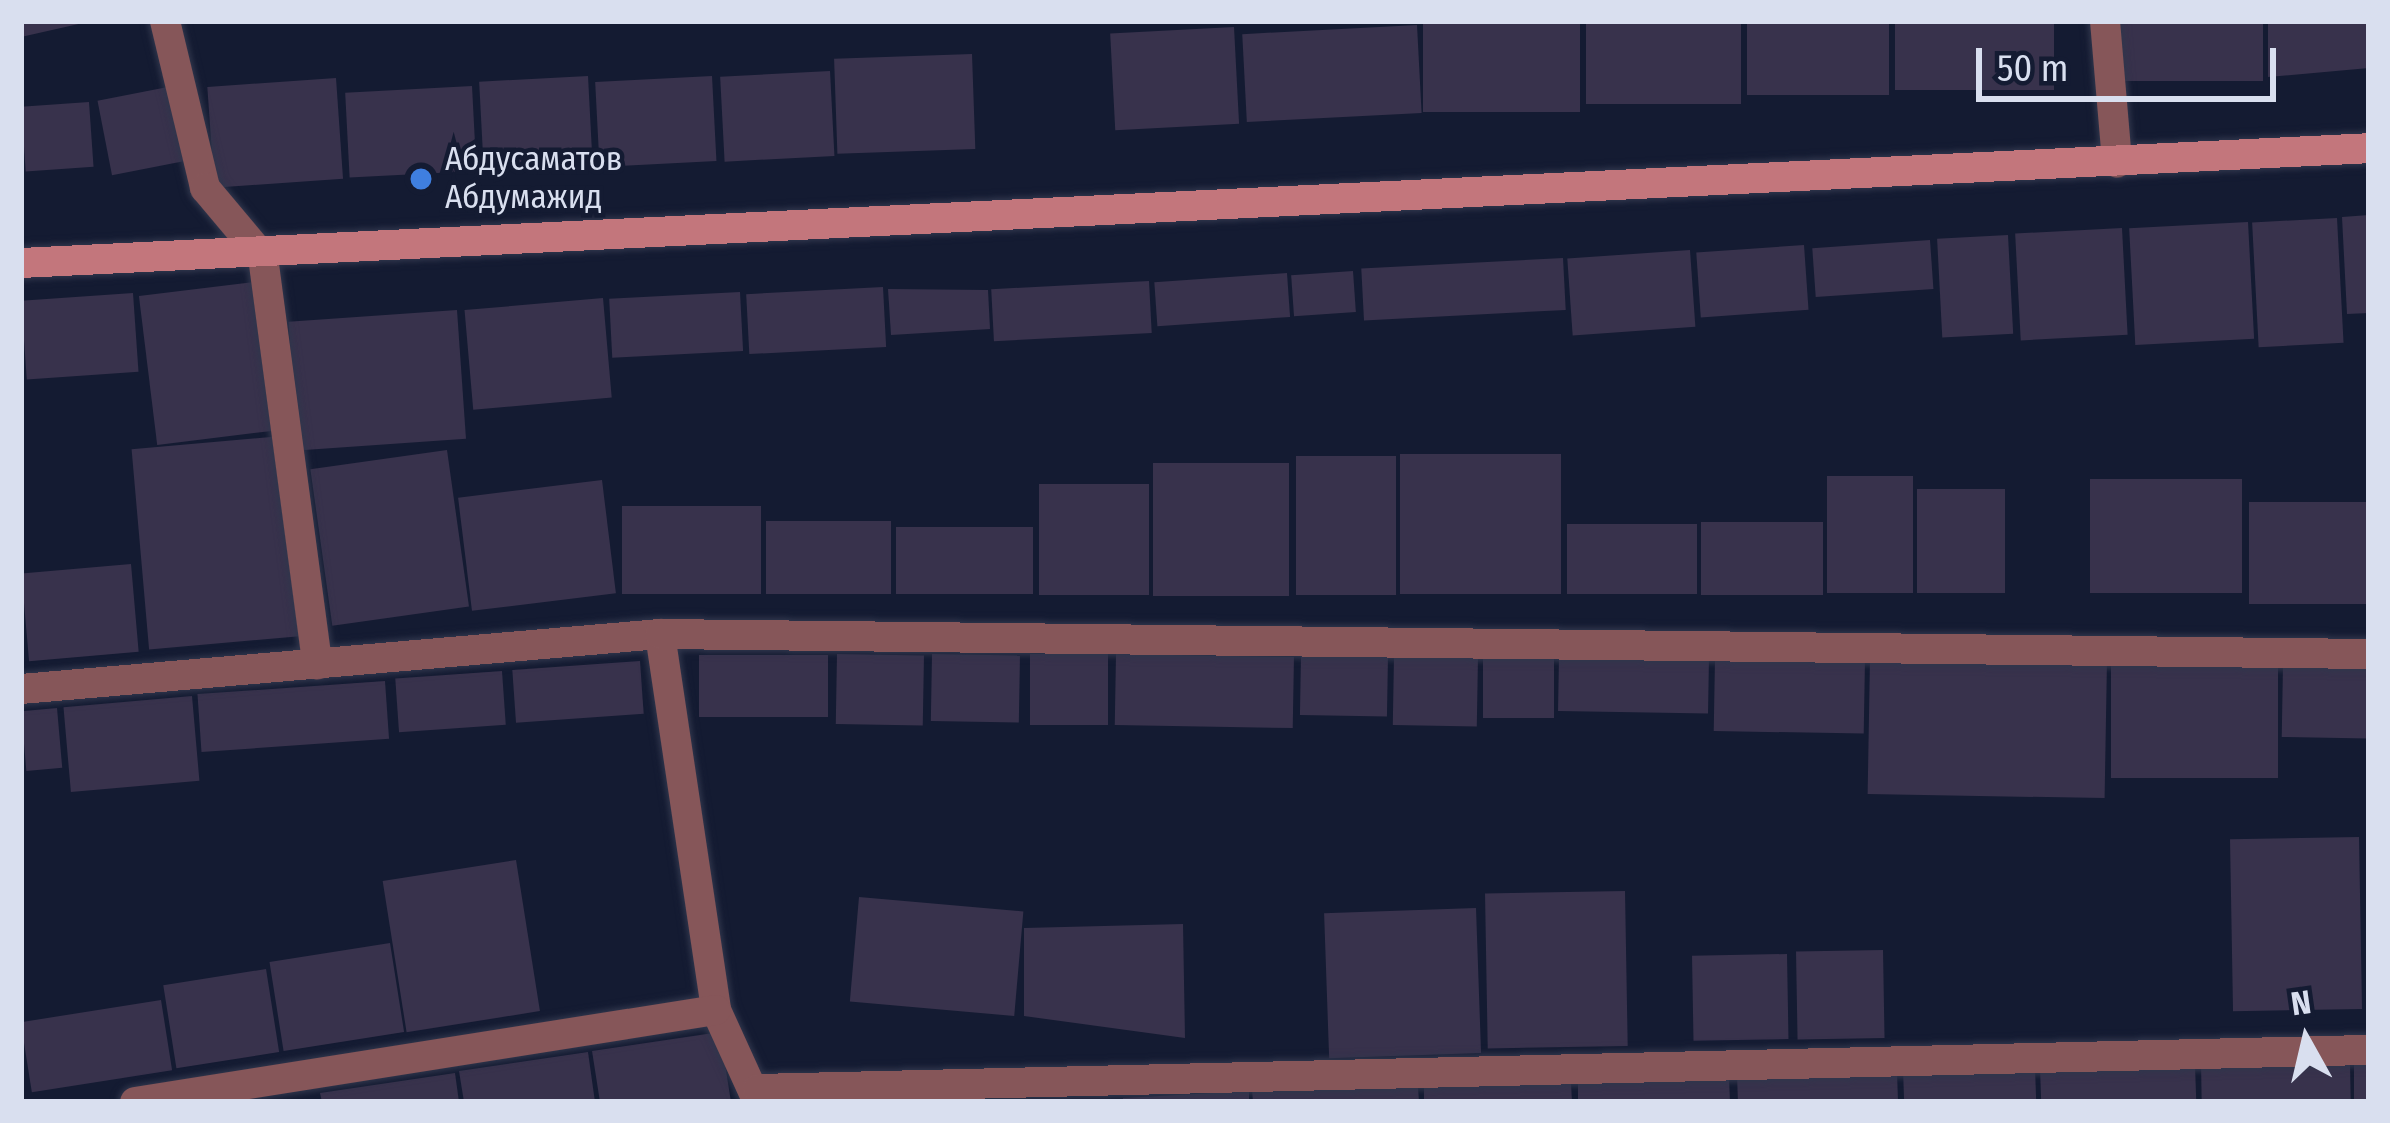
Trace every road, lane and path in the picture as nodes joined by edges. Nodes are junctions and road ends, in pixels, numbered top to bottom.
1 (164, 21) edge
2 (2105, 21) edge
3 (2369, 148) edge
4 (2117, 162) junction
5 (263, 257) junction
6 (21, 263) edge
7 (660, 634) junction
8 (2369, 654) edge
9 (317, 664) junction
10 (21, 689) edge
11 (716, 1010) junction
12 (2369, 1049) edge
13 (758, 1095) edge
14 (135, 1102) edge

1 - 5 street
2 - 4 street
3 - 4 main road
4 - 5 main road
5 - 6 main road
5 - 9 street
7 - 8 street
7 - 9 street
7 - 11 street
9 - 10 street
11 - 13 street
11 - 14 street
12 - 13 street

